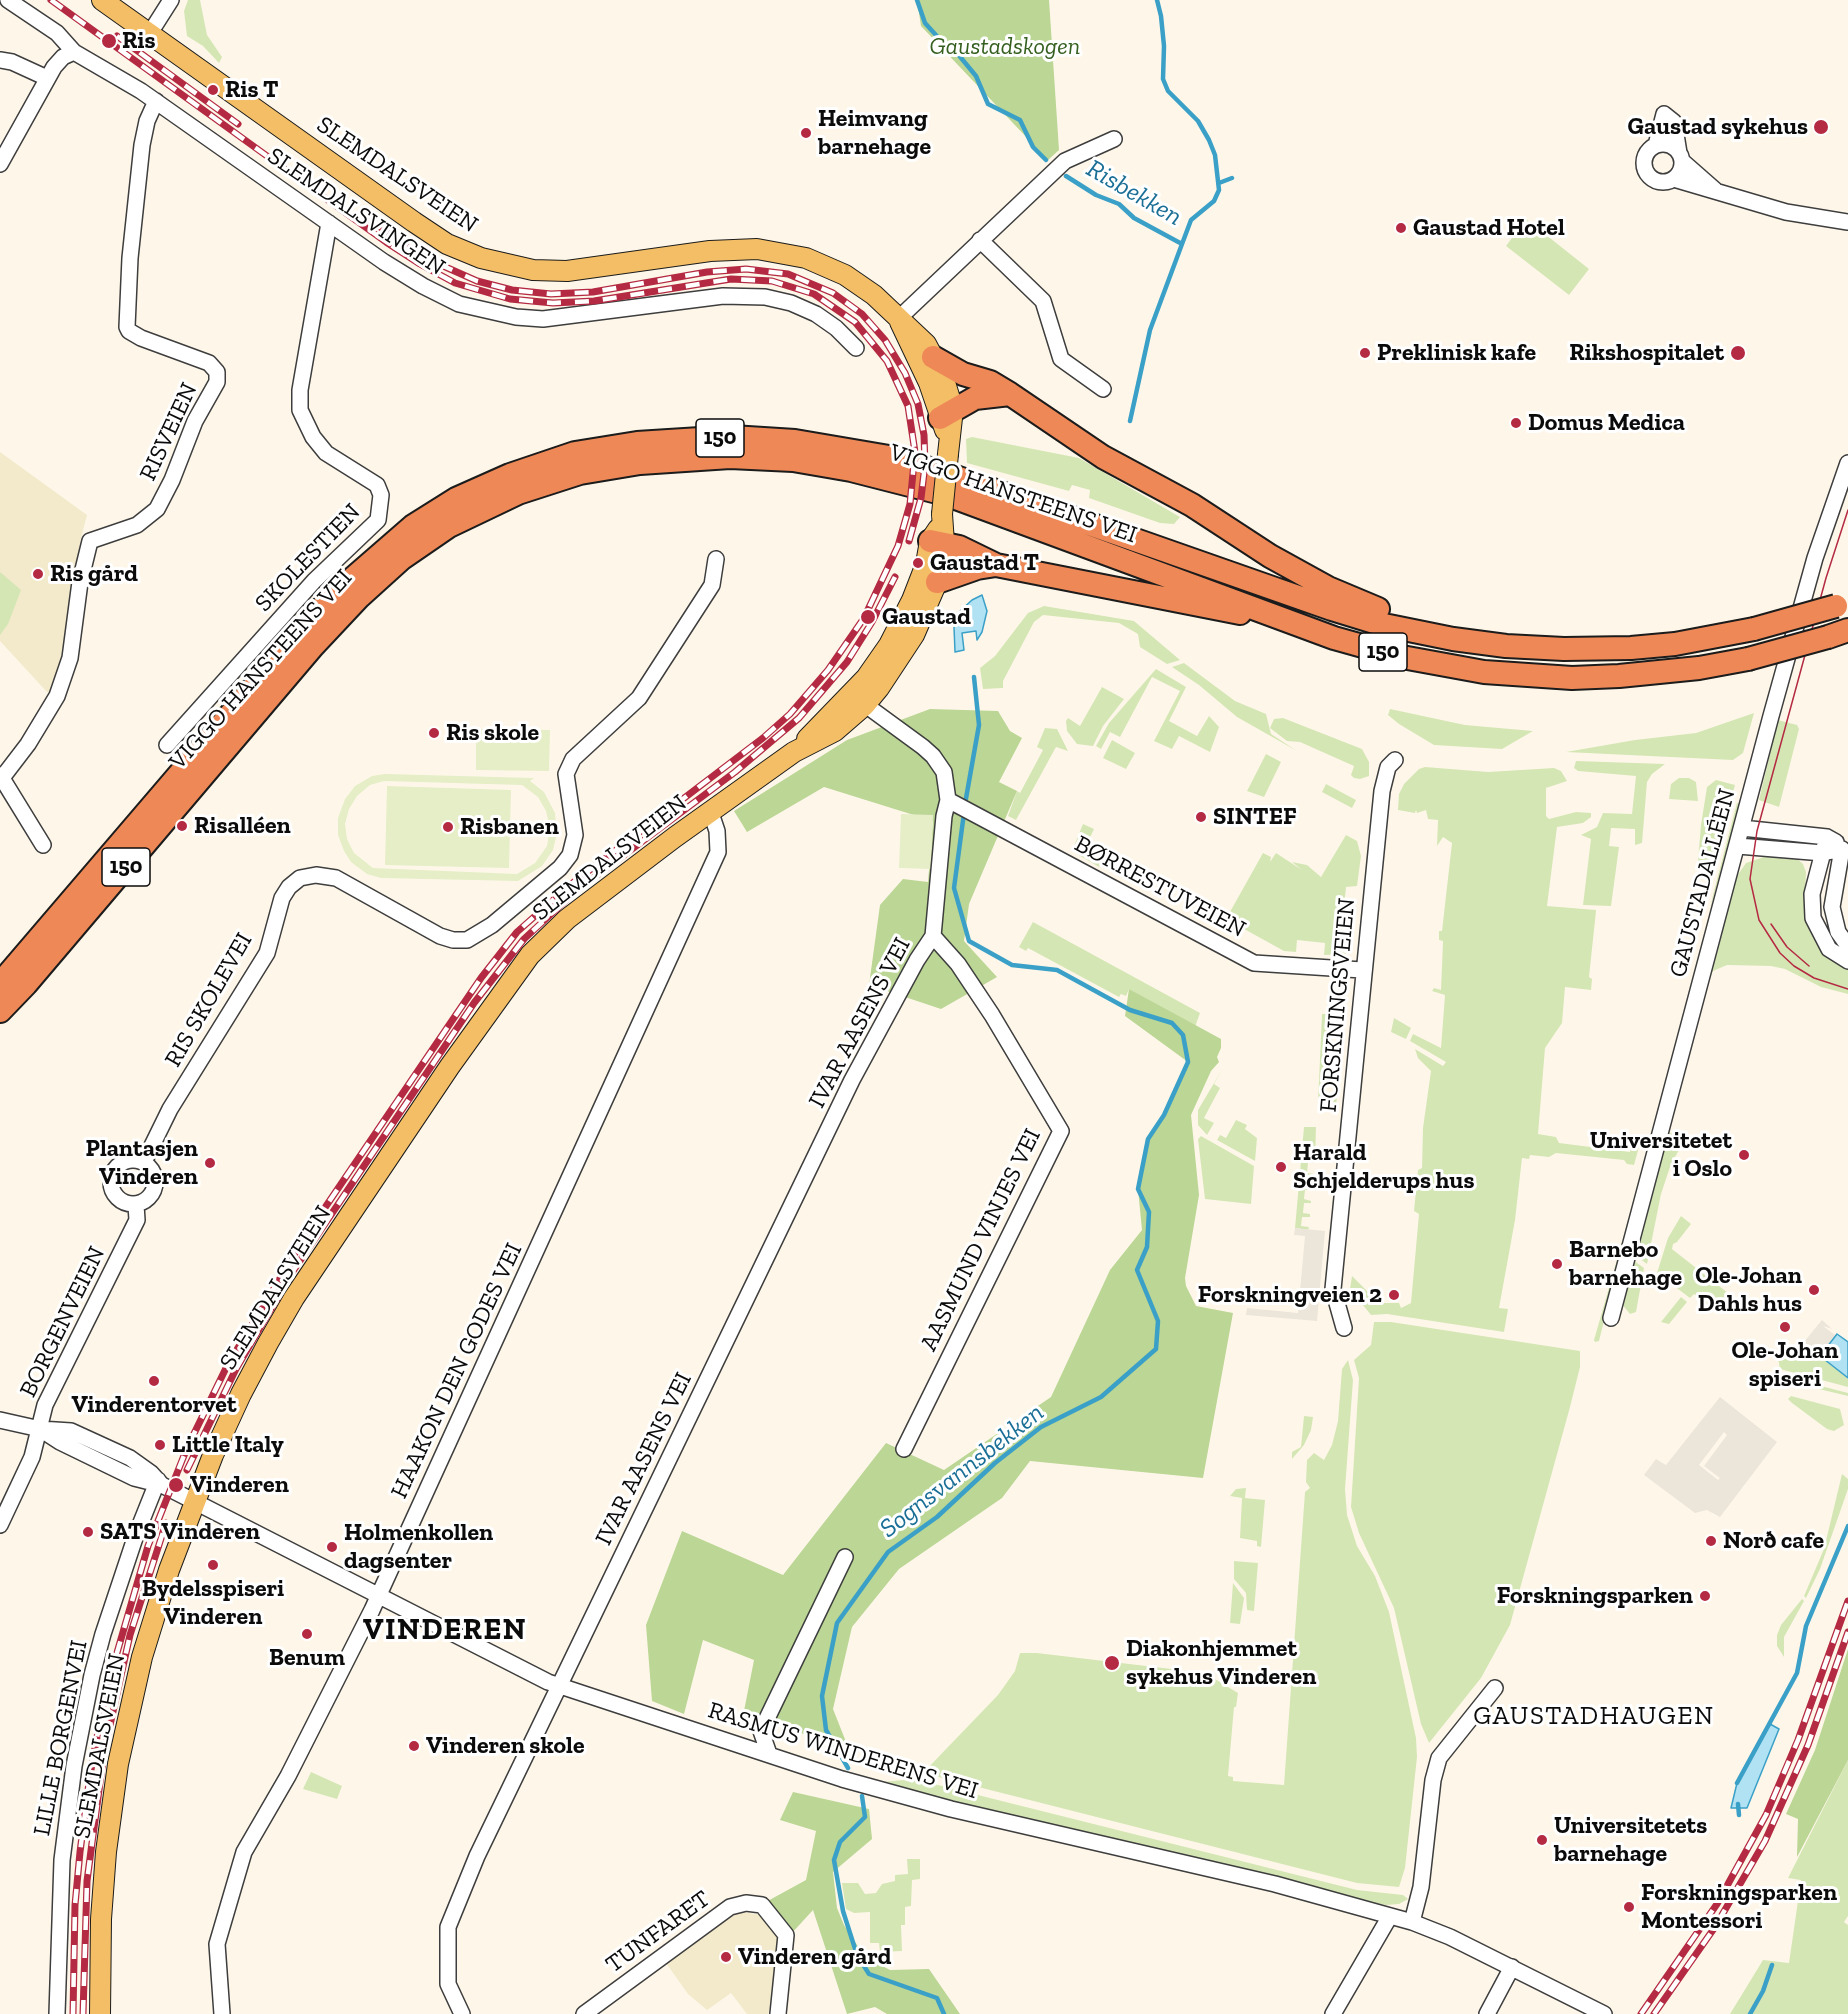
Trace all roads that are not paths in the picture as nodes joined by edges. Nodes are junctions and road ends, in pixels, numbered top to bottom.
1 (8, 0) edge
2 (102, 0) edge
3 (171, 0) edge
4 (150, 33) junction
5 (74, 52) junction
6 (0, 60) edge
7 (47, 78) junction
8 (156, 101) junction
9 (1114, 139) dead end
10 (1656, 145) junction
11 (1681, 157) junction
12 (0, 164) edge
13 (1674, 179) junction
14 (1715, 190) junction
15 (1848, 222) edge
16 (329, 223) junction
17 (980, 240) junction
18 (898, 319) junction
19 (856, 348) dead end
20 (933, 357) junction
21 (1102, 388) dead end
22 (1010, 394) junction
23 (947, 429) junction
24 (1848, 463) edge
25 (939, 530) junction
26 (716, 559) dead end
27 (996, 565) junction
28 (937, 582) junction
29 (1842, 604) edge
30 (1285, 622) junction
31 (1838, 634) edge
32 (1631, 648) junction
33 (858, 700) junction
34 (167, 745) dead end
35 (1395, 759) dead end
36 (1, 777) edge
37 (951, 801) junction
38 (711, 813) junction
39 (1742, 828) junction
40 (1827, 837) junction
41 (43, 845) dead end
42 (1738, 846) junction
43 (1842, 849) junction
44 (1823, 853) junction
45 (933, 936) junction
46 (1848, 946) edge
47 (1848, 961) edge
48 (1362, 970) junction
49 (0, 984) edge
50 (0, 1011) edge
51 (144, 1162) junction
52 (136, 1205) junction
53 (1611, 1318) dead end
54 (1344, 1328) dead end
55 (0, 1420) edge
56 (40, 1429) junction
57 (904, 1449) dead end
58 (159, 1483) junction
59 (195, 1503) junction
60 (0, 1525) edge
61 (845, 1557) dead end
62 (378, 1595) junction
63 (561, 1686) junction
64 (1495, 1688) dead end
65 (769, 1754) junction
66 (1390, 1916) junction
67 (1412, 1922) junction
68 (1512, 1967) junction
69 (57, 2014) edge
70 (99, 2014) edge
71 (222, 2014) edge
72 (462, 2014) edge
73 (584, 2014) edge
74 (778, 2014) edge
75 (1333, 2014) edge
76 (1486, 2014) edge
77 (1604, 2014) edge

1 - 5 street, SLEMDALSVINGEN
2 - 4 main road, SLEMDALSVEIEN
3 - 4 street
4 - 18 main road, SLEMDALSVEIEN
5 - 7 street
5 - 8 street, SLEMDALSVINGEN
6 - 7 street
7 - 12 street
8 - 16 street, SLEMDALSVINGEN
8 - 36 street, RISVEIEN
9 - 17 street
10 - 11 street
10 - 11 street
10 - 13 street
11 - 13 street
11 - 14 street
13 - 14 street
14 - 15 street
16 - 19 street, SLEMDALSVINGEN
16 - 34 street, SKOLESTIEN
17 - 18 street
17 - 21 street
18 - 20 main road, SLEMDALSVEIEN
18 - 23 main road, SLEMDALSVEIEN
20 - 22 highway
20 - 23 main road, SLEMDALSVEIEN
22 - 23 highway
22 - 32 highway
23 - 25 main road, SLEMDALSVEIEN, bridge
24 - 39 street, GAUSTADALLÉEN
25 - 27 highway
25 - 28 main road, SLEMDALSVEIEN
25 - 33 main road, SLEMDALSVEIEN
26 - 51 street, RIS SKOLEVEI
27 - 28 highway
27 - 30 highway
28 - 33 main road, SLEMDALSVEIEN
29 - 32 highway, VIGGO HANSTEENS VEI / 150, bridge
30 - 31 highway, VIGGO HANSTEENS VEI / 150, bridge
30 - 50 highway, VIGGO HANSTEENS VEI / 150
32 - 49 highway, VIGGO HANSTEENS VEI / 150
33 - 37 street
33 - 38 main road, SLEMDALSVEIEN
35 - 48 street, FORSKNINGSVEIEN
36 - 41 street
37 - 45 street
37 - 48 street, BØRRESTUVEIEN
38 - 59 main road, SLEMDALSVEIEN
38 - 62 street, HAAKON DEN GODES VEI
39 - 40 street
39 - 42 street, GAUSTADALLÉEN
40 - 43 street
40 - 44 street
42 - 44 street
42 - 53 street, GAUSTADALLÉEN
43 - 44 street
43 - 46 street
44 - 47 street
45 - 57 street, AASMUND VINJES VEI
45 - 63 street, IVAR AASENS VEI
48 - 54 street, FORSKNINGSVEIEN
51 - 52 street
51 - 52 street
52 - 56 street, BORGENVEIEN
55 - 56 street, RASMUS WINDERENS VEI
56 - 58 street, RASMUS WINDERENS VEI
56 - 60 street, BORGENVEIEN
58 - 59 street, RASMUS WINDERENS VEI
58 - 69 street, LILLE BORGENVEI
59 - 62 street, RASMUS WINDERENS VEI
59 - 70 main road, SLEMDALSVEIEN
61 - 65 street
62 - 63 street, RASMUS WINDERENS VEI
62 - 71 street, HAAKON DEN GODES VEI
63 - 65 street, RASMUS WINDERENS VEI
63 - 72 street, IVAR AASENS VEI
64 - 67 street
65 - 66 street, RASMUS WINDERENS VEI
66 - 67 street, RASMUS WINDERENS VEI
66 - 75 street
67 - 68 street, RASMUS WINDERENS VEI
68 - 76 street
68 - 77 street, RASMUS WINDERENS VEI
73 - 74 street, TUNFARET

